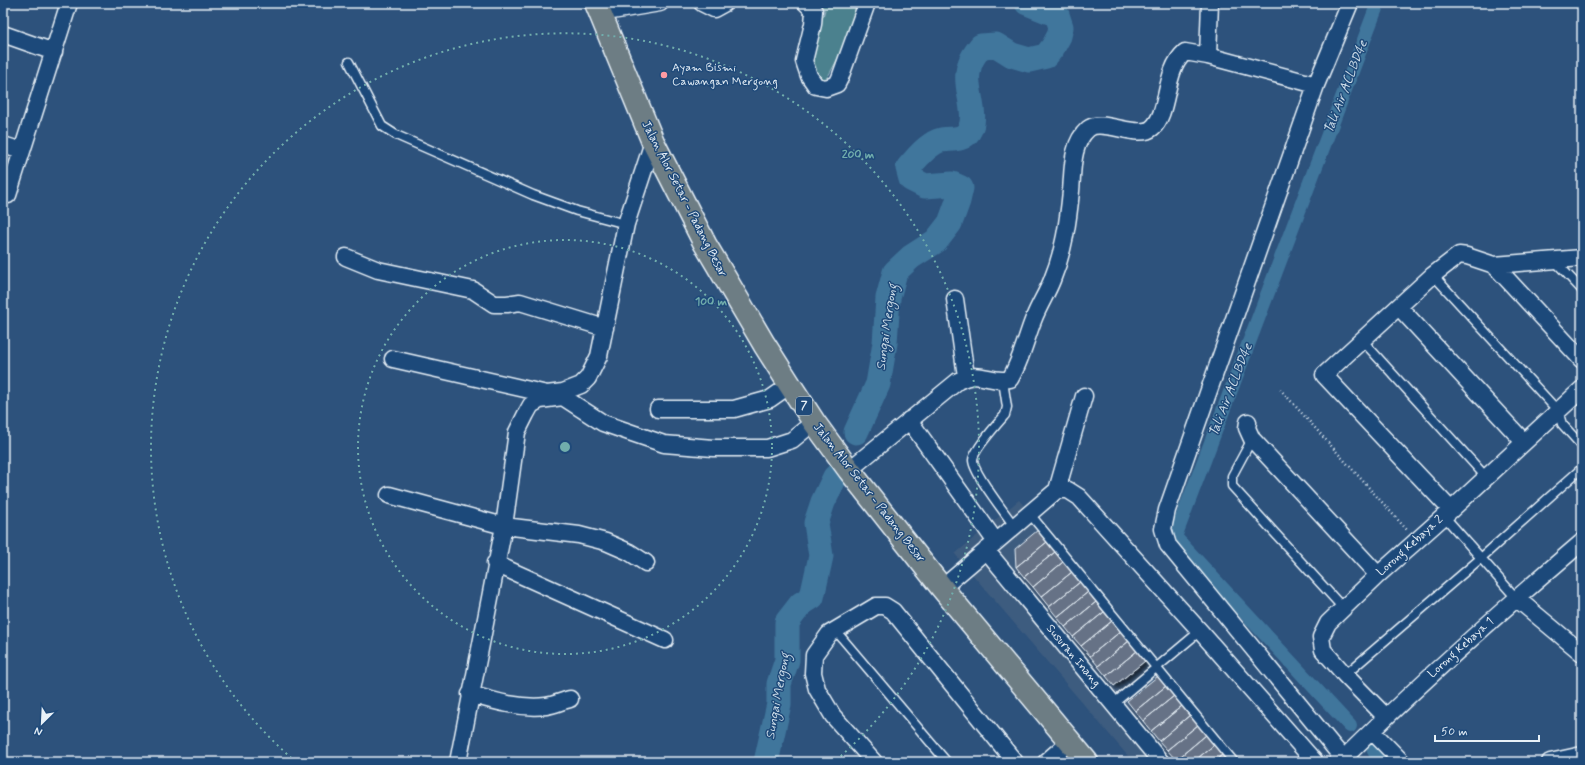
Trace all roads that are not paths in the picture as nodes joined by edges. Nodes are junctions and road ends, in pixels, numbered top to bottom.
1 (69, 3) edge
2 (660, 3) edge
3 (702, 3) edge
4 (725, 3) edge
5 (806, 3) edge
6 (867, 3) edge
7 (1210, 3) edge
8 (1350, 3) edge
9 (598, 8) edge
10 (3, 34) edge
11 (54, 52) junction
12 (1208, 56) junction
13 (349, 62) dead end
14 (1316, 85) junction
15 (653, 142) junction
16 (3, 145) edge
17 (22, 151) junction
18 (8, 195) dead end
19 (626, 224) junction
20 (346, 257) dead end
21 (1582, 258) edge
22 (1554, 260) junction
23 (1494, 265) junction
24 (1433, 275) junction
25 (1582, 290) edge
26 (955, 299) dead end
27 (1399, 307) junction
28 (605, 328) junction
29 (1362, 340) junction
30 (393, 359) dead end
31 (1582, 360) edge
32 (966, 376) junction
33 (1003, 381) junction
34 (581, 385) junction
35 (790, 385) junction
36 (1582, 389) edge
37 (1084, 396) dead end
38 (563, 397) junction
39 (658, 409) dead end
40 (1558, 411) junction
41 (909, 420) junction
42 (814, 422) junction
43 (1248, 422) dead end
44 (1252, 439) junction
45 (1524, 442) junction
46 (1582, 446) edge
47 (1582, 468) edge
48 (849, 470) junction
49 (1486, 477) junction
50 (1057, 490) junction
51 (389, 495) dead end
52 (1029, 513) junction
53 (1447, 513) junction
54 (504, 526) junction
55 (1014, 526) junction
56 (1582, 542) edge
57 (991, 546) junction
58 (1481, 558) junction
59 (496, 563) junction
60 (646, 563) dead end
61 (1378, 575) junction
62 (942, 588) junction
63 (1516, 598) junction
64 (1342, 608) junction
65 (836, 631) junction
66 (1200, 631) junction
67 (665, 640) dead end
68 (1582, 653) edge
69 (1156, 667) junction
70 (1345, 675) junction
71 (470, 694) junction
72 (570, 699) dead end
73 (1113, 704) junction
74 (1386, 717) junction
75 (1372, 731) junction
76 (1070, 741) junction
77 (1582, 755) edge
78 (1342, 761) edge
79 (458, 762) edge
80 (874, 762) edge
81 (947, 762) edge
82 (1015, 762) edge
83 (1046, 762) edge
84 (1088, 762) edge
85 (1161, 762) edge
86 (1234, 762) edge
87 (1315, 762) edge
88 (1402, 762) edge
89 (1550, 762) edge

1 - 11 street
2 - 9 street
3 - 4 street
5 - 6 street
7 - 12 street
8 - 14 street
9 - 15 main road, Jalan Alor Setar - Padang Besar / 7
10 - 11 street
11 - 17 street
12 - 14 street
12 - 33 street
13 - 19 lane
14 - 78 street
15 - 19 street
15 - 35 main road, Jalan Alor Setar - Padang Besar / 7
16 - 17 street
17 - 18 street
19 - 28 street
20 - 28 street
21 - 22 street
22 - 23 street
22 - 25 lane
23 - 24 street
23 - 31 street
24 - 27 street
24 - 40 lane
26 - 32 street
27 - 29 street
27 - 45 street
28 - 34 street
29 - 49 lane
29 - 53 street
30 - 34 street
32 - 33 street
32 - 41 street
33 - 55 lane
34 - 38 street
35 - 39 street
35 - 42 main road, Jalan Alor Setar - Padang Besar / 7
36 - 40 street, Lorong Kebaya 2
37 - 50 street
38 - 42 street
38 - 54 street
40 - 45 street, Lorong Kebaya 2
40 - 46 lane
41 - 48 street
41 - 57 street, Susuran Inang
42 - 48 main road, Jalan Alor Setar - Padang Besar / 7
43 - 44 street
44 - 61 street
44 - 64 lane
45 - 49 street, Lorong Kebaya 2
47 - 58 lane
48 - 62 main road, Jalan Alor Setar - Padang Besar / 7
49 - 53 street, Lorong Kebaya 2
50 - 52 street
50 - 66 street
51 - 54 street
52 - 55 street
52 - 69 lane
53 - 58 lane
53 - 61 street, Lorong Kebaya 2
54 - 59 street
54 - 60 street
55 - 57 street
56 - 63 street, Lorong Kebaya 1
57 - 62 street
57 - 73 street, Susuran Inang
58 - 63 lane
58 - 70 lane
59 - 67 street
59 - 71 street
61 - 64 street, Lorong Kebaya 2
62 - 76 main road, Jalan Alor Setar - Padang Besar / 7
63 - 68 street
63 - 74 street, Lorong Kebaya 1
64 - 70 street, Lorong Kebaya 2
65 - 80 street
65 - 81 lane
65 - 82 street
66 - 69 lane
66 - 87 street
69 - 73 lane
69 - 86 lane
70 - 74 street, Lorong Kebaya 2
71 - 72 street
71 - 79 street
73 - 85 street, Susuran Inang
74 - 75 street, Lorong Kebaya 1
75 - 78 street, Lorong Kebaya 1
75 - 88 street
76 - 83 street
76 - 84 main road, Jalan Alor Setar - Padang Besar / 7
77 - 89 street

